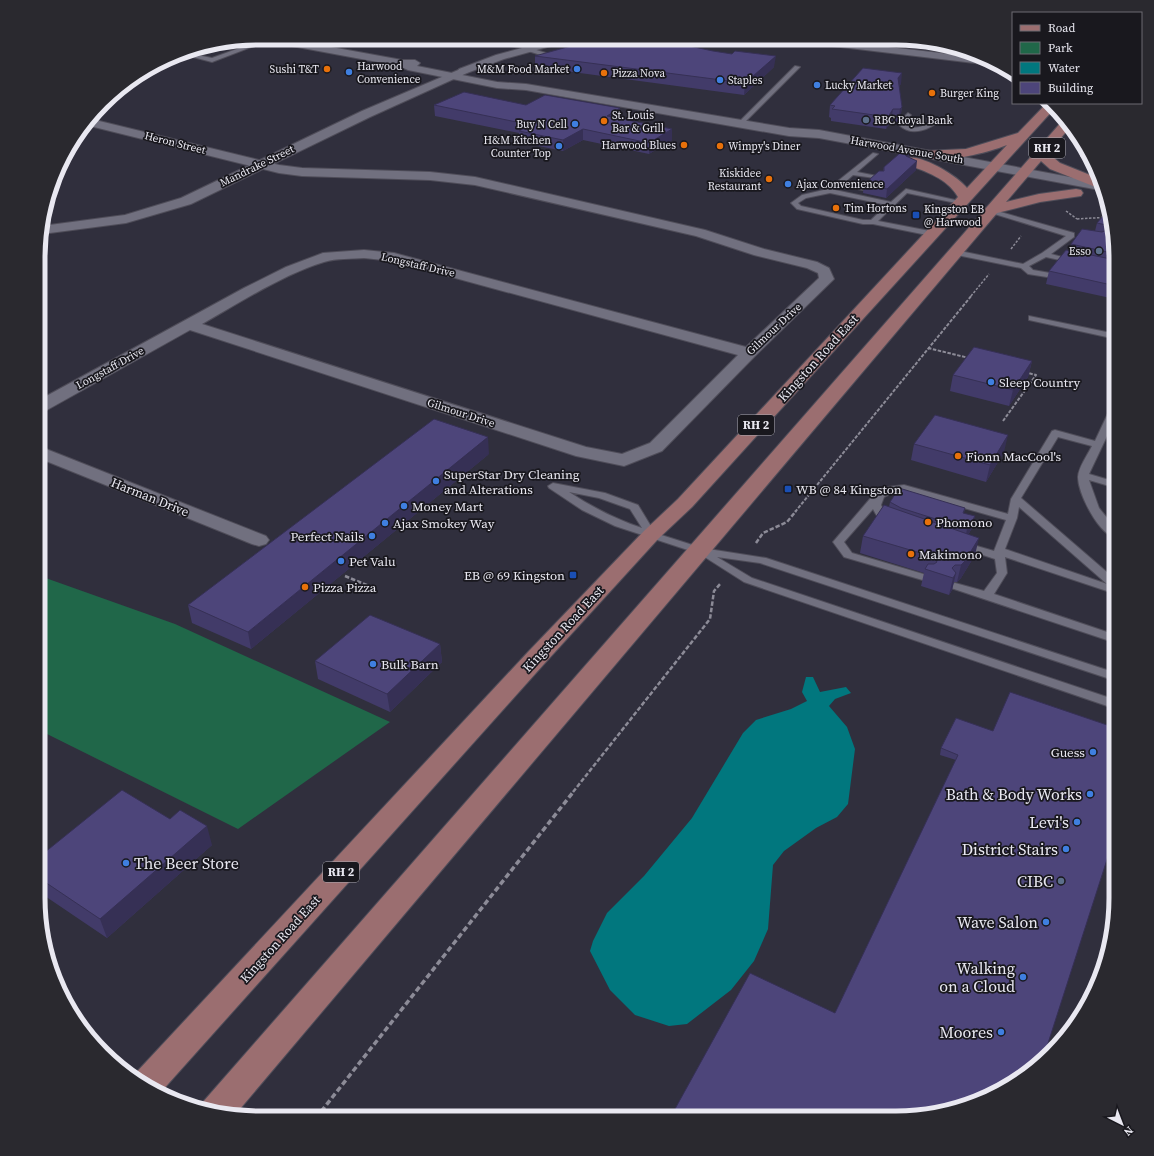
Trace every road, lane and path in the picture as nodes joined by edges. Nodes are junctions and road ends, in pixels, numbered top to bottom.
1 (250, 45) edge
2 (305, 45) edge
3 (516, 45) edge
4 (542, 45) edge
5 (849, 45) edge
6 (530, 48) junction
7 (192, 56) dead end
8 (550, 56) edge
9 (976, 60) edge
10 (402, 63) junction
11 (797, 67) dead end
12 (463, 71) junction
13 (450, 76) junction
14 (526, 87) junction
15 (1048, 108) edge
16 (908, 115) dead end
17 (938, 119) dead end
18 (93, 123) edge
19 (740, 124) junction
20 (1064, 127) edge
21 (788, 132) junction
22 (1022, 135) junction
23 (1079, 152) dead end
24 (875, 154) junction
25 (929, 154) junction
26 (1041, 154) junction
27 (1082, 154) edge
28 (911, 161) junction
29 (262, 164) junction
30 (990, 171) junction
31 (852, 173) junction
32 (1021, 177) junction
33 (845, 178) junction
34 (880, 178) edge
35 (902, 183) edge
36 (1096, 183) edge
37 (838, 184) junction
38 (873, 184) edge
39 (1097, 185) edge
40 (896, 188) edge
41 (867, 190) edge
42 (830, 191) junction
43 (906, 191) junction
44 (1076, 193) junction
45 (890, 194) edge
46 (900, 196) junction
47 (1100, 198) edge
48 (963, 200) junction
49 (892, 204) junction
50 (990, 211) junction
51 (1100, 218) edge
52 (873, 222) junction
53 (1032, 222) junction
54 (1106, 222) edge
55 (47, 229) edge
56 (932, 234) junction
57 (955, 252) junction
58 (1045, 255) junction
59 (1000, 261) junction
60 (1081, 263) edge
61 (1024, 266) junction
62 (1047, 275) dead end
63 (1032, 318) dead end
64 (190, 325) junction
65 (1109, 335) edge
66 (928, 348) junction
67 (749, 353) junction
68 (972, 358) edge
69 (1022, 371) edge
70 (45, 404) edge
71 (1003, 421) dead end
72 (1109, 421) edge
73 (1097, 444) junction
74 (45, 455) edge
75 (1083, 475) junction
76 (1109, 482) edge
77 (879, 495) junction
78 (1016, 499) junction
79 (1012, 518) junction
80 (902, 526) edge
81 (1109, 529) edge
82 (651, 535) junction
83 (258, 540) dead end
84 (955, 543) edge
85 (700, 551) junction
86 (999, 554) junction
87 (744, 559) junction
88 (733, 571) junction
89 (345, 576) dead end
90 (926, 578) edge
91 (1109, 580) edge
92 (369, 586) dead end
93 (955, 586) edge
94 (1109, 589) edge
95 (987, 596) junction
96 (1109, 636) edge
97 (1109, 675) edge
98 (1109, 703) edge
99 (150, 1081) edge
100 (220, 1108) edge
101 (322, 1111) edge

1 - 7 lane
2 - 10 main road, Harwood Avenue South
3 - 6 street
4 - 6 street
5 - 9 street
6 - 8 lane
6 - 12 street
10 - 12 main road, Harwood Avenue South
10 - 13 main road, Harwood Avenue South
11 - 19 lane
12 - 13 main road, Mandrake Street
12 - 14 main road, Harwood Avenue South
13 - 14 main road, Harwood Avenue South
13 - 29 main road, Mandrake Street
14 - 19 main road, Harwood Avenue South
15 - 22 main road, RH 2
16 - 17 lane
18 - 29 street, Heron Street
19 - 21 main road, Harwood Avenue South
20 - 26 main road, RH 2
21 - 24 main road, Harwood Avenue South
21 - 25 main road, Harwood Avenue South
22 - 25 main road
22 - 30 main road, RH 2
23 - 27 path
24 - 28 main road, Harwood Avenue South
24 - 31 lane
25 - 30 main road, Harwood Avenue South
26 - 32 main road, RH 2
26 - 36 main road
28 - 30 main road, Harwood Avenue South
28 - 48 main road
29 - 55 main road, Mandrake Street
29 - 67 street, Gilmour Drive
30 - 32 main road
30 - 48 main road, Kingston Road East / RH 2
31 - 33 lane
31 - 34 lane
32 - 39 main road
32 - 44 main road
32 - 50 main road, RH 2
33 - 37 lane
33 - 38 lane
35 - 43 lane
37 - 41 lane
37 - 42 lane
40 - 43 lane
42 - 49 lane
42 - 52 lane
43 - 46 lane
43 - 48 lane
44 - 47 main road
44 - 50 main road
45 - 46 lane
46 - 49 lane
48 - 56 main road, Kingston Road East / RH 2
49 - 52 lane
50 - 53 lane
50 - 57 main road, RH 2
51 - 54 path
52 - 56 lane
53 - 58 lane
53 - 59 path
56 - 82 main road, Kingston Road East / RH 2
57 - 59 lane
57 - 85 main road, RH 2
58 - 60 lane
58 - 61 lane
59 - 61 lane
59 - 66 path
61 - 62 lane
63 - 65 lane
64 - 67 street, Longstaff Drive
64 - 67 street, Gilmour Drive
64 - 70 street, Longstaff Drive
66 - 68 path
66 - 87 path
69 - 71 path
72 - 73 lane
73 - 75 lane
73 - 78 lane
74 - 83 street, Harman Drive
75 - 76 lane
75 - 81 lane
77 - 79 lane
77 - 80 lane
77 - 90 lane
78 - 79 lane
78 - 91 lane
79 - 86 lane
82 - 82 lane
82 - 85 lane
82 - 99 main road, Kingston Road East / RH 2
84 - 86 lane
85 - 87 lane
85 - 88 lane
85 - 100 main road, RH 2
86 - 94 lane
86 - 95 lane
87 - 97 lane
88 - 98 lane
88 - 101 path
89 - 92 path
93 - 95 lane
95 - 96 lane

